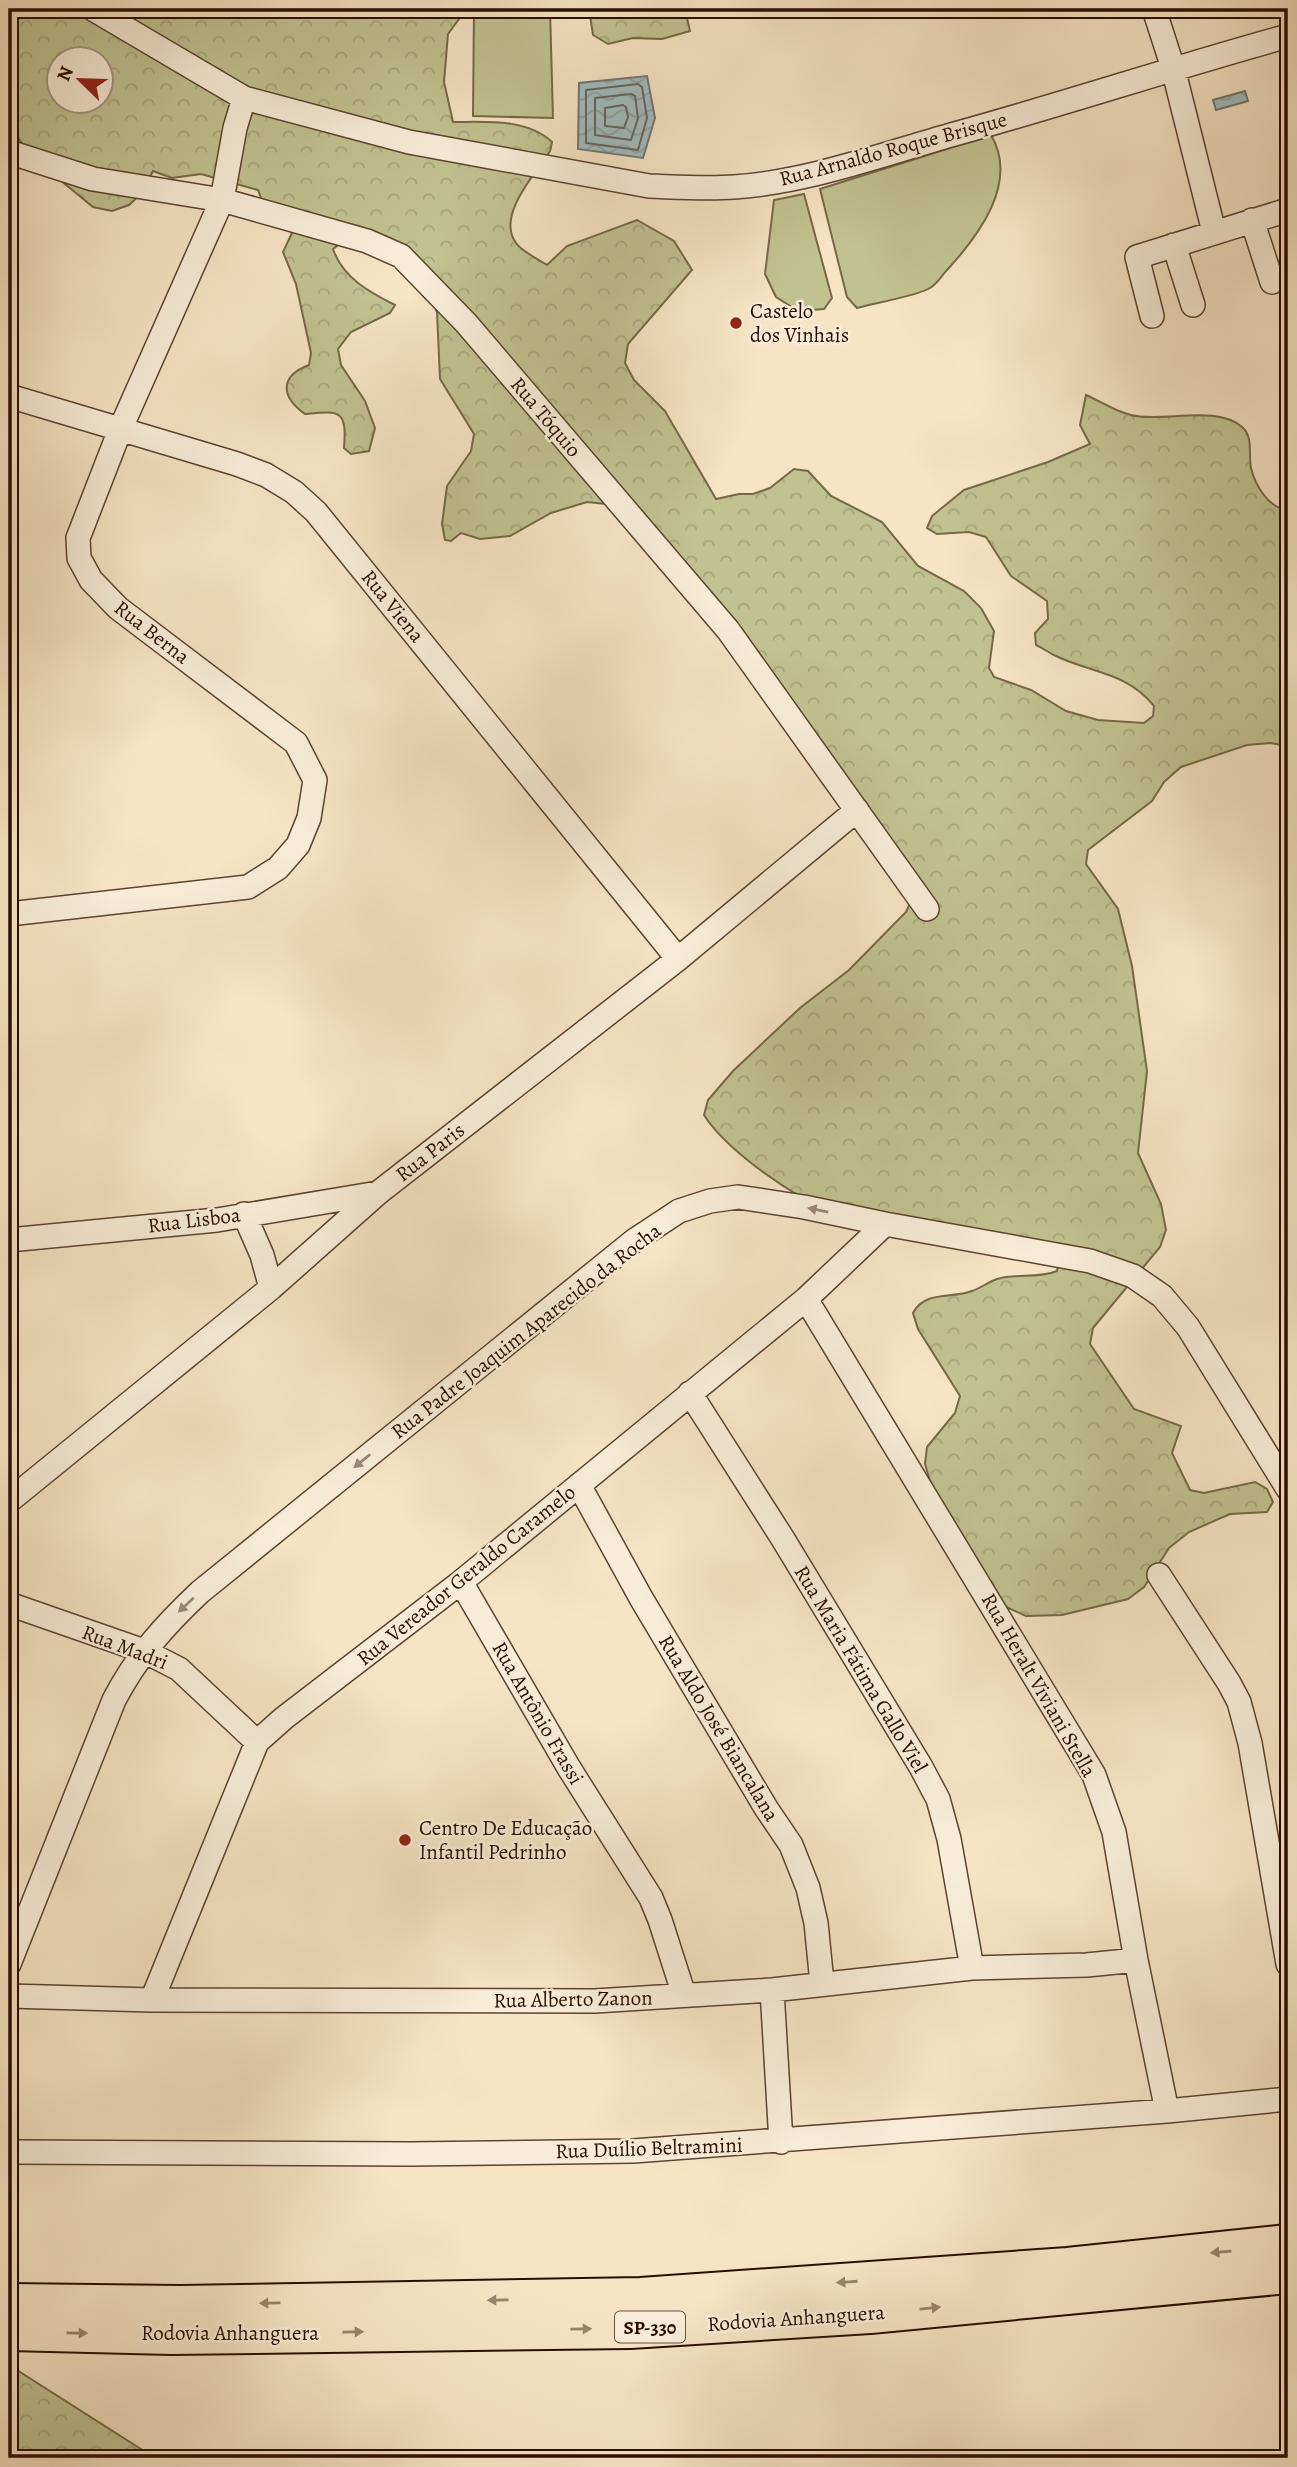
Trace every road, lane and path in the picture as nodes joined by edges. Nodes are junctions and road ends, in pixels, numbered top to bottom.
1 (93, 9) edge
2 (1154, 9) edge
3 (1288, 36) edge
4 (1173, 68) junction
5 (244, 98) junction
6 (9, 152) edge
7 (222, 200) junction
8 (1288, 210) edge
9 (1252, 220) junction
10 (1214, 232) junction
11 (1174, 245) junction
12 (1272, 282) dead end
13 (1193, 305) dead end
14 (1152, 316) dead end
15 (9, 396) edge
16 (120, 430) junction
17 (857, 810) junction
18 (928, 909) dead end
19 (9, 914) edge
20 (678, 958) junction
21 (378, 1193) junction
22 (244, 1214) junction
23 (885, 1224) junction
24 (9, 1240) edge
25 (271, 1288) junction
26 (806, 1299) junction
27 (690, 1393) junction
28 (579, 1485) junction
29 (1288, 1489) edge
30 (9, 1501) edge
31 (1159, 1574) dead end
32 (461, 1582) junction
33 (9, 1604) edge
34 (144, 1651) junction
35 (257, 1742) junction
36 (1136, 1960) junction
37 (9, 1964) edge
38 (1288, 1964) edge
39 (972, 1968) junction
40 (822, 1983) junction
41 (772, 1990) junction
42 (684, 1995) junction
43 (9, 1996) edge
44 (152, 2000) junction
45 (1288, 2098) edge
46 (1167, 2111) junction
47 (781, 2142) junction
48 (9, 2152) edge
49 (1288, 2244) edge
50 (1288, 2274) edge
51 (9, 2303) edge
52 (9, 2331) edge

1 - 5 street, Rua Arnaldo Roque Brisque
2 - 4 street
3 - 4 street, Rua Arnaldo Roque Brisque
4 - 5 street, Rua Arnaldo Roque Brisque
4 - 10 street
5 - 7 street, Rua Berna
6 - 7 street, Rua Tóquio
7 - 16 street, Rua Berna
7 - 17 street, Rua Tóquio
8 - 9 street
9 - 10 street
9 - 12 street
10 - 11 street
11 - 13 street
11 - 14 street
15 - 16 street, Rua Viena
16 - 19 street, Rua Berna
16 - 20 street, Rua Viena
17 - 18 street, Rua Tóquio
17 - 20 street, Rua Paris
20 - 21 street, Rua Paris
21 - 22 street, Rua Lisboa
21 - 25 street, Rua Paris
22 - 24 street, Rua Lisboa
22 - 25 street
23 - 26 street, Rua Vereador Geraldo Caramelo
23 - 29 street, Rua Padre Joaquim Aparecido da Rocha
23 -> 34 street, Rua Padre Joaquim Aparecido da Rocha
25 - 30 street, Rua Paris
26 - 27 street, Rua Vereador Geraldo Caramelo
26 - 36 street, Rua Heralt Viviani Stella
27 - 28 street, Rua Vereador Geraldo Caramelo
27 - 39 street, Rua Maria Fátima Gallo Viel
28 - 32 street, Rua Vereador Geraldo Caramelo
28 - 40 street, Rua Aldo José Biancalana
31 - 38 street
32 - 35 street, Rua Vereador Geraldo Caramelo
32 - 42 street, Rua Antônio Frassi
33 - 34 street, Rua Madri
34 - 35 street, Rua Madri
34 - 37 street, Rua Padre Joaquim Aparecido da Rocha
35 - 44 street, Rua Vereador Geraldo Caramelo
36 - 39 street, Rua Alberto Zanon
36 - 46 street, Rua Heralt Viviani Stella
39 - 40 street, Rua Alberto Zanon
40 - 41 street, Rua Alberto Zanon
41 - 42 street, Rua Alberto Zanon
41 - 47 street
42 - 44 street, Rua Alberto Zanon
43 - 44 street, Rua Alberto Zanon
45 - 46 street, Rua Duílio Beltramini
46 - 47 street, Rua Duílio Beltramini
47 - 48 street, Rua Duílio Beltramini
49 -> 51 highway, Rodovia Anhanguera / SP-330
52 -> 50 highway, Rodovia Anhanguera / SP-330

